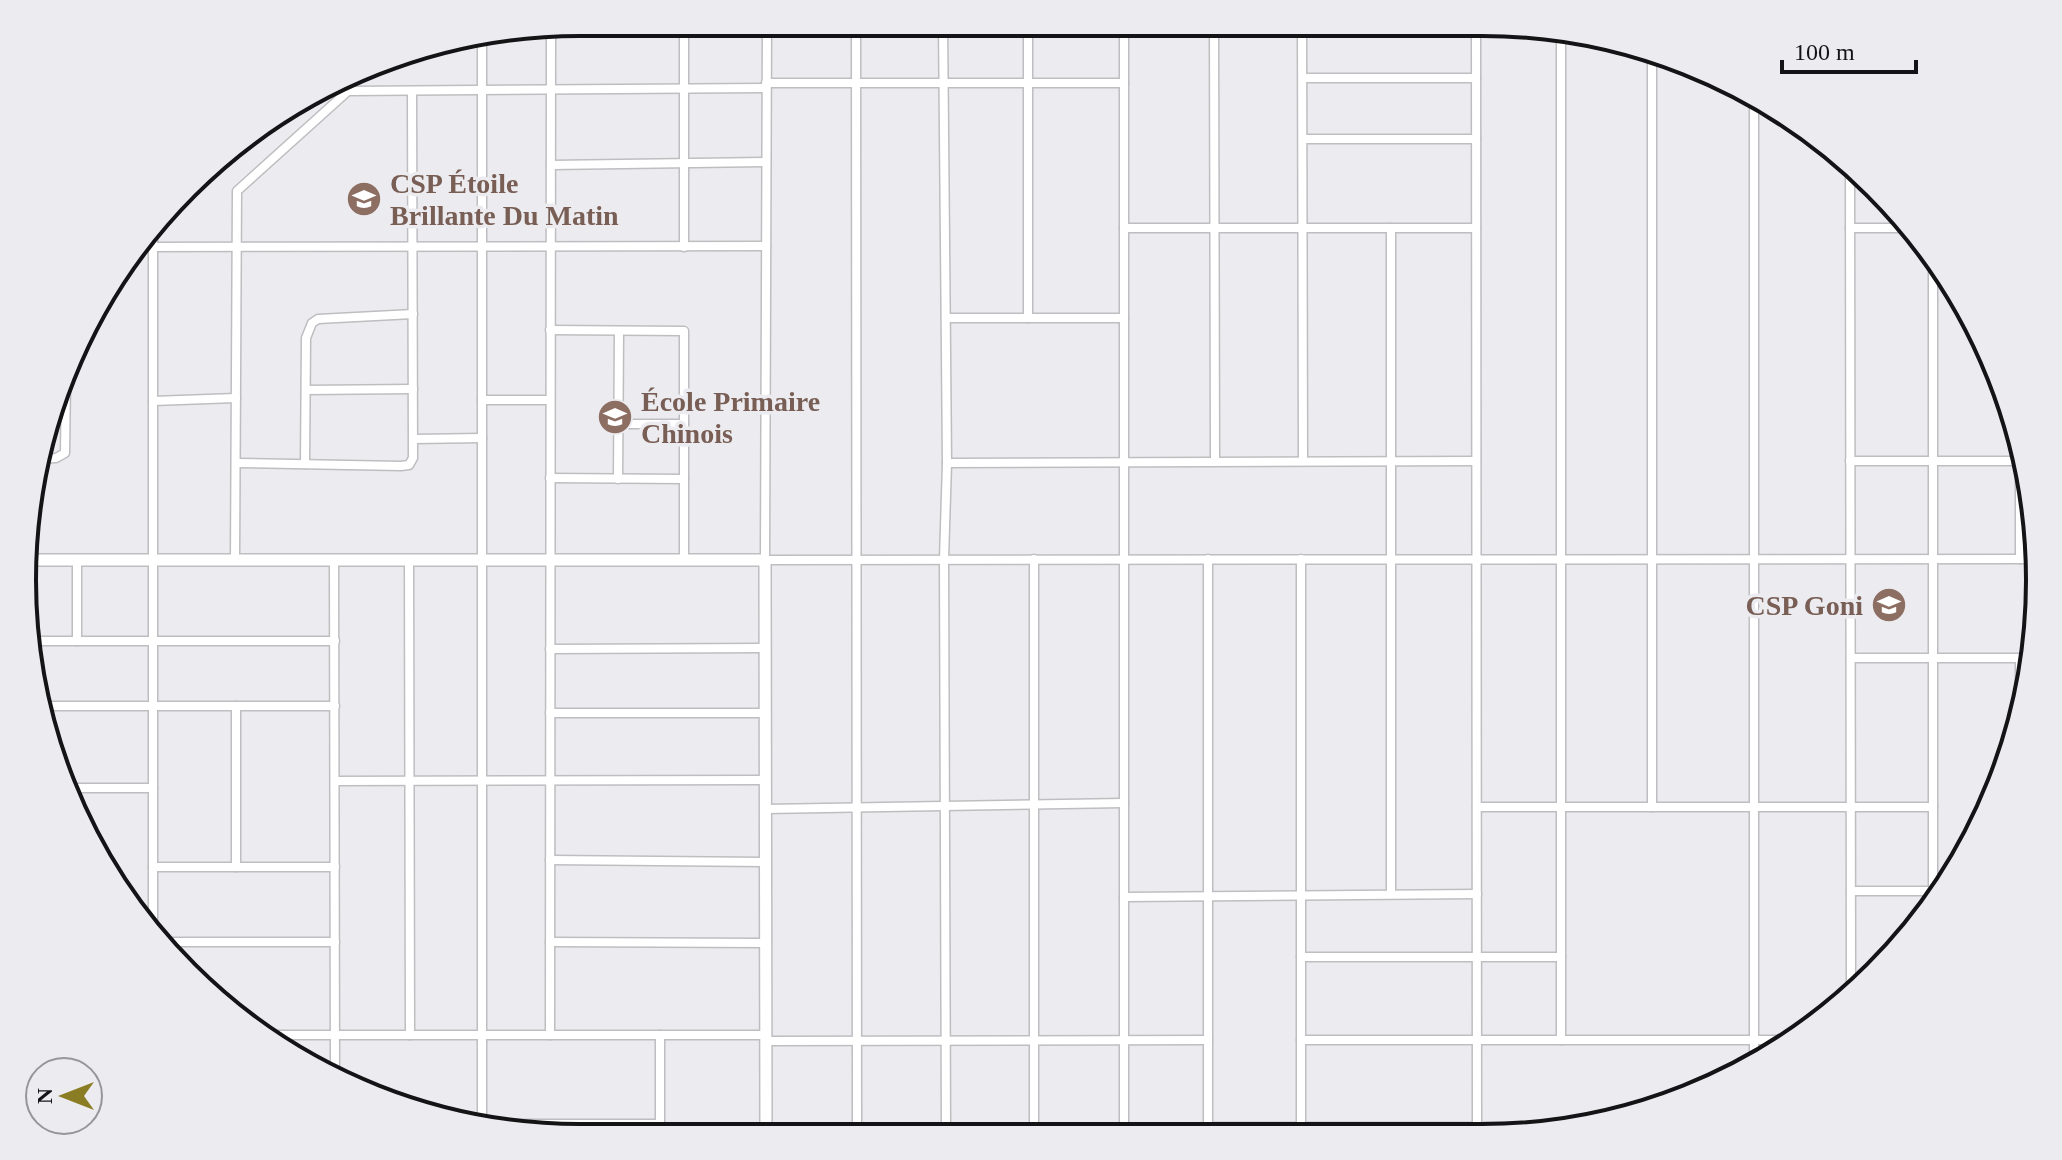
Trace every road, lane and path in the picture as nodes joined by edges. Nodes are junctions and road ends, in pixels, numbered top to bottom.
1 (684, 36) edge
2 (767, 36) edge
3 (856, 36) edge
4 (943, 36) edge
5 (1028, 36) edge
6 (1124, 36) edge
7 (1214, 36) edge
8 (1302, 36) edge
9 (1476, 36) edge
10 (551, 37) edge
11 (1561, 42) edge
12 (482, 45) edge
13 (1652, 64) edge
14 (1303, 78) junction
15 (1476, 78) junction
16 (856, 83) junction
17 (943, 83) junction
18 (1028, 83) junction
19 (1124, 83) junction
20 (766, 85) junction
21 (551, 90) junction
22 (684, 90) junction
23 (412, 91) junction
24 (482, 91) junction
25 (1754, 109) edge
26 (1303, 139) junction
27 (1476, 139) junction
28 (766, 162) junction
29 (684, 163) junction
30 (551, 165) junction
31 (1850, 179) edge
32 (1124, 228) junction
33 (1214, 228) junction
34 (1303, 228) junction
35 (1391, 228) junction
36 (1476, 228) junction
37 (1850, 228) junction
38 (1897, 228) edge
39 (153, 243) edge
40 (766, 246) junction
41 (150, 247) edge
42 (153, 247) junction
43 (237, 247) junction
44 (413, 247) junction
45 (482, 247) junction
46 (550, 247) junction
47 (684, 247) junction
48 (1933, 277) edge
49 (413, 314) junction
50 (946, 318) junction
51 (1028, 318) junction
52 (1124, 318) junction
53 (550, 330) junction
54 (619, 331) junction
55 (413, 389) junction
56 (306, 390) junction
57 (236, 398) junction
58 (482, 400) junction
59 (550, 400) junction
60 (153, 401) junction
61 (64, 410) edge
62 (618, 424) junction
63 (684, 424) junction
64 (482, 438) junction
65 (414, 439) junction
66 (50, 458) edge
67 (1124, 461) junction
68 (1215, 461) junction
69 (1303, 461) junction
70 (1391, 461) junction
71 (1476, 461) junction
72 (1850, 461) junction
73 (1933, 461) junction
74 (2013, 461) edge
75 (236, 463) junction
76 (947, 463) junction
77 (305, 464) junction
78 (550, 478) junction
79 (618, 479) junction
80 (684, 479) junction
81 (2021, 509) edge
82 (944, 559) junction
83 (1034, 559) junction
84 (1124, 559) junction
85 (1208, 559) junction
86 (1301, 559) junction
87 (1391, 559) junction
88 (1477, 559) junction
89 (1561, 559) junction
90 (1652, 559) junction
91 (1754, 559) junction
92 (1851, 559) junction
93 (1933, 559) junction
94 (2020, 559) junction
95 (2025, 559) edge
96 (37, 560) edge
97 (77, 560) junction
98 (153, 560) junction
99 (235, 560) junction
100 (334, 560) junction
101 (409, 560) junction
102 (482, 560) junction
103 (550, 560) junction
104 (684, 560) junction
105 (765, 560) junction
106 (857, 560) junction
107 (40, 641) edge
108 (77, 641) junction
109 (153, 641) junction
110 (335, 641) junction
111 (766, 648) junction
112 (550, 649) junction
113 (1851, 658) junction
114 (1933, 658) junction
115 (2020, 658) edge
116 (51, 706) edge
117 (153, 706) junction
118 (236, 706) junction
119 (335, 706) junction
120 (550, 713) junction
121 (766, 713) junction
122 (766, 780) junction
123 (335, 781) junction
124 (409, 781) junction
125 (482, 781) junction
126 (550, 781) junction
127 (77, 788) edge
128 (153, 788) junction
129 (1124, 803) junction
130 (1034, 804) junction
131 (944, 806) junction
132 (857, 807) junction
133 (1477, 807) junction
134 (1561, 807) junction
135 (1652, 807) junction
136 (1754, 807) junction
137 (1851, 807) junction
138 (1933, 807) junction
139 (766, 809) junction
140 (550, 860) junction
141 (766, 862) junction
142 (153, 867) junction
143 (236, 867) junction
144 (335, 867) junction
145 (1936, 880) edge
146 (1851, 891) junction
147 (1301, 894) junction
148 (1391, 894) junction
149 (1477, 894) junction
150 (1926, 894) edge
151 (1208, 895) junction
152 (1124, 897) junction
153 (153, 917) edge
154 (174, 942) edge
155 (335, 942) junction
156 (550, 942) junction
157 (766, 943) junction
158 (1301, 957) junction
159 (1477, 957) junction
160 (1561, 957) junction
161 (1851, 980) edge
162 (283, 1035) edge
163 (335, 1035) junction
164 (410, 1035) junction
165 (482, 1035) junction
166 (550, 1035) junction
167 (660, 1035) junction
168 (766, 1038) junction
169 (1208, 1040) junction
170 (1301, 1040) junction
171 (1477, 1040) junction
172 (1561, 1040) junction
173 (1754, 1040) junction
174 (1771, 1040) edge
175 (857, 1041) junction
176 (946, 1041) junction
177 (1034, 1041) junction
178 (1124, 1041) junction
179 (1754, 1051) edge
180 (335, 1066) edge
181 (481, 1115) edge
182 (580, 1124) edge
183 (660, 1124) joint
184 (766, 1124) edge
185 (857, 1124) edge
186 (946, 1124) edge
187 (1034, 1124) edge
188 (1124, 1124) edge
189 (1208, 1124) edge
190 (1301, 1124) edge
191 (1477, 1124) edge

1 - 22 street
2 - 20 street
3 - 16 street
4 - 17 street
5 - 18 street
6 - 19 street
7 - 33 street
8 - 14 street
9 - 15 street
10 - 21 street
11 - 89 street
12 - 24 street
13 - 90 street
14 - 15 street
14 - 26 street
15 - 27 street
16 - 17 street
16 - 20 street
16 - 106 street
17 - 18 street
17 - 50 street
18 - 19 street
18 - 51 street
19 - 32 street
20 - 22 street
20 - 28 street
21 - 22 street
21 - 24 street
21 - 30 street
22 - 29 street
23 - 24 street
23 - 43 street
23 - 44 street
24 - 45 street
25 - 91 street
26 - 27 street
26 - 34 street
27 - 36 street
28 - 29 street
28 - 40 street
29 - 30 street
29 - 47 street
30 - 46 street
31 - 37 street
32 - 33 street
32 - 52 street
33 - 34 street
33 - 68 street
34 - 35 street
34 - 69 street
35 - 36 street
35 - 70 street
36 - 71 street
37 - 38 street
37 - 72 street
39 - 42 street
40 - 47 street
40 - 105 street
41 - 42 street
42 - 43 street
42 - 60 street
43 - 44 street
43 - 57 street
44 - 45 street
44 - 49 street
45 - 46 street
45 - 58 street
46 - 47 street
46 - 53 street
48 - 73 street
49 - 55 street
49 - 56 street
50 - 51 street
50 - 76 street
51 - 52 street
52 - 67 street
53 - 54 street
53 - 59 street
54 - 62 street
54 - 63 street
55 - 56 street
55 - 65 street
56 - 77 street
57 - 60 street
57 - 75 street
58 - 59 street
58 - 64 street
59 - 78 street
60 - 98 street
61 - 66 street
62 - 63 street
62 - 79 street
63 - 80 street
64 - 65 street
64 - 102 street
65 - 77 street
67 - 68 street
67 - 76 street
67 - 84 street
68 - 69 street
69 - 70 street
70 - 71 street
70 - 87 street
71 - 88 street
72 - 73 street
72 - 92 street
73 - 74 street
73 - 93 street
75 - 77 street
75 - 99 street
76 - 82 street
78 - 79 street
78 - 103 street
79 - 80 street
80 - 104 street
81 - 94 street
82 - 83 street
82 - 106 street
82 - 131 street
83 - 84 street
83 - 130 street
84 - 85 street
84 - 129 street
85 - 86 street
85 - 151 street
86 - 87 street
86 - 147 street
87 - 88 street
87 - 148 street
88 - 89 street
88 - 133 street
89 - 90 street
89 - 134 street
90 - 91 street
90 - 135 street
91 - 92 street
91 - 136 street
92 - 93 street
92 - 113 street
93 - 94 street
93 - 114 street
94 - 95 street
96 - 97 street
97 - 98 street
97 - 108 street
98 - 99 street
98 - 109 street
99 - 100 street
100 - 101 street
100 - 110 street
101 - 102 street
101 - 124 street
102 - 103 street
102 - 125 street
103 - 104 street
103 - 112 street
104 - 105 street
105 - 106 street
105 - 111 street
106 - 132 street
107 - 108 street
108 - 109 street
109 - 110 street
109 - 117 street
110 - 119 street
111 - 112 street
111 - 121 street
112 - 120 street
113 - 114 street
113 - 137 street
114 - 115 street
114 - 138 street
116 - 117 street
117 - 118 street
117 - 128 street
118 - 119 street
118 - 143 street
119 - 123 street
120 - 121 street
120 - 126 street
121 - 122 street
122 - 126 street
122 - 139 street
123 - 124 street
123 - 144 street
124 - 125 street
124 - 164 street
125 - 126 street
125 - 165 street
126 - 140 street
127 - 128 street
128 - 142 street
129 - 130 street
129 - 152 street
130 - 131 street
130 - 177 street
131 - 132 street
131 - 176 street
132 - 139 street
132 - 175 street
133 - 134 street
133 - 149 street
134 - 135 street
134 - 160 street
135 - 136 street
136 - 137 street
136 - 173 street
137 - 138 street
137 - 146 street
138 - 145 street
139 - 141 street
140 - 141 street
140 - 156 street
141 - 157 street
142 - 143 street
142 - 153 street
143 - 144 street
144 - 155 street
146 - 150 street
146 - 161 street
147 - 148 street
147 - 151 street
147 - 158 street
148 - 149 street
149 - 159 street
151 - 152 street
151 - 169 street
152 - 178 street
154 - 155 street
155 - 163 street
156 - 157 street
156 - 166 street
157 - 168 street
158 - 159 street
158 - 170 street
159 - 160 street
159 - 171 street
160 - 172 street
162 - 163 street
163 - 164 street
163 - 180 street
164 - 165 street
165 - 166 street
165 - 181 street
166 - 167 street
167 - 168 street
167 - 183 street
168 - 175 street
168 - 184 street
169 - 178 street
169 - 189 street
170 - 171 street
170 - 190 street
171 - 172 street
171 - 191 street
172 - 173 street
173 - 174 street
173 - 179 street
175 - 176 street
175 - 185 street
176 - 177 street
176 - 186 street
177 - 178 street
177 - 187 street
178 - 188 street
182 - 183 street

